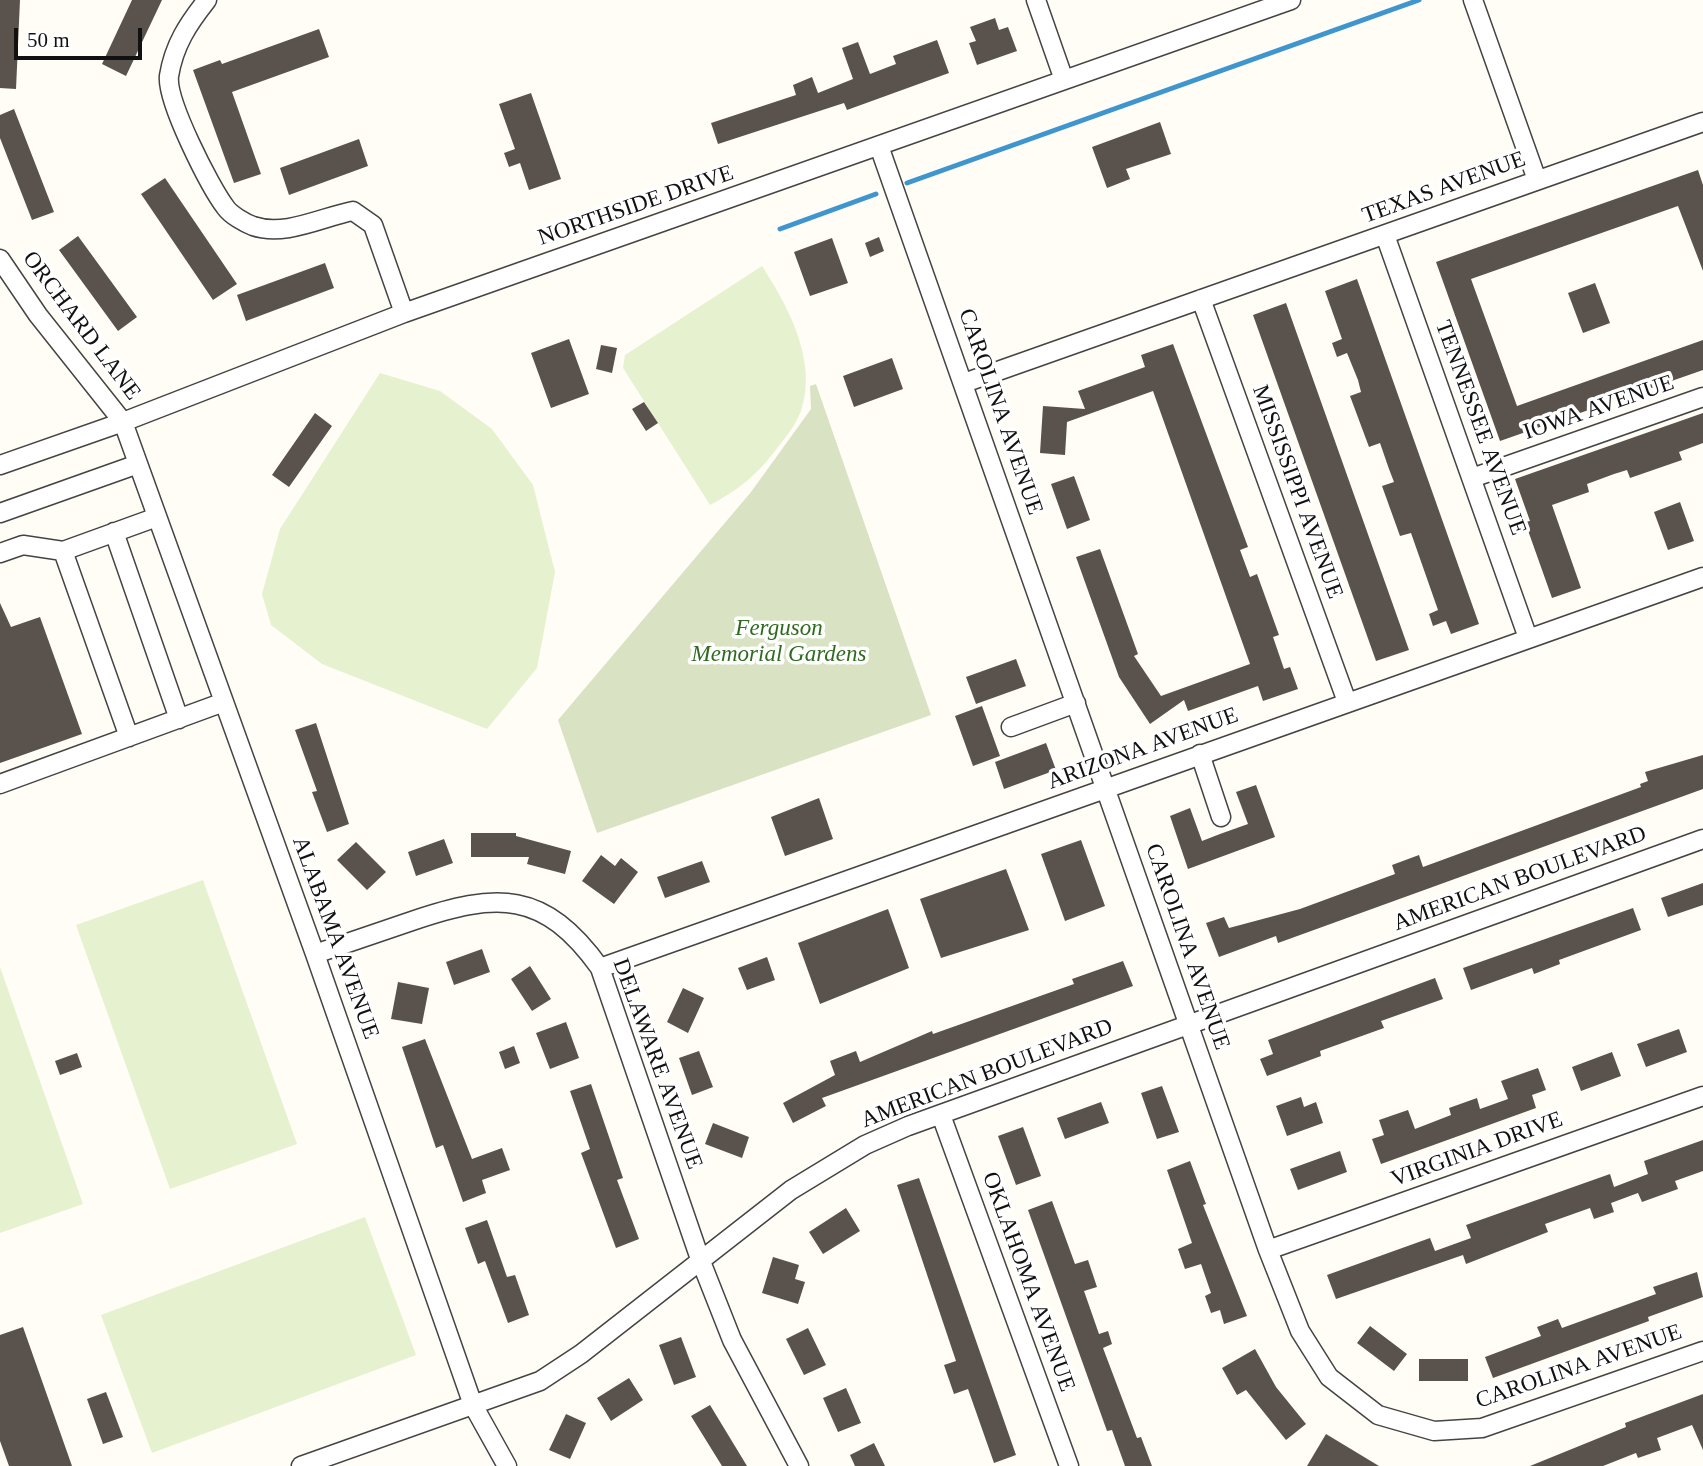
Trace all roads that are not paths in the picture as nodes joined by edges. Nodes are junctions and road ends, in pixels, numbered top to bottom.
1 (207, 0) edge
2 (1036, 0) edge
3 (1291, 0) edge
4 (1473, 0) edge
5 (1064, 80) junction
6 (1703, 122) edge
7 (879, 146) junction
8 (1537, 180) junction
9 (1385, 235) junction
10 (0, 259) edge
11 (1202, 299) junction
12 (404, 313) junction
13 (964, 383) junction
14 (1703, 397) edge
15 (122, 422) junction
16 (138, 464) junction
17 (0, 465) edge
18 (1472, 478) junction
19 (0, 513) edge
20 (157, 517) junction
21 (114, 532) junction
22 (62, 551) junction
23 (0, 553) edge
24 (1703, 577) edge
25 (1528, 638) junction
26 (224, 702) junction
27 (1347, 702) junction
28 (1076, 703) junction
29 (179, 719) junction
30 (1011, 727) dead end
31 (129, 737) junction
32 (1200, 754) junction
33 (0, 784) edge
34 (1107, 788) junction
35 (1221, 817) dead end
36 (1703, 839) edge
37 (315, 954) junction
38 (600, 968) junction
39 (1186, 1025) junction
40 (1703, 1096) edge
41 (941, 1115) junction
42 (1268, 1250) junction
43 (700, 1259) junction
44 (1703, 1351) edge
45 (473, 1405) junction
46 (301, 1466) edge
47 (507, 1466) edge
48 (799, 1466) edge
49 (1069, 1466) edge

1 - 12 street
2 - 5 street
3 - 5 street, NORTHSIDE DRIVE
4 - 8 street
5 - 7 street, NORTHSIDE DRIVE
6 - 8 street, TEXAS AVENUE
7 - 12 street, NORTHSIDE DRIVE
7 - 13 street, CAROLINA AVENUE
8 - 9 street, TEXAS AVENUE
9 - 11 street, TEXAS AVENUE
9 - 18 street, TENNESSEE AVENUE
10 - 15 street, ORCHARD LANE
11 - 13 street, TEXAS AVENUE
11 - 27 street, MISSISSIPPI AVENUE
12 - 15 street, NORTHSIDE DRIVE
13 - 28 street, CAROLINA AVENUE
14 - 18 street, IOWA AVENUE
15 - 16 street, ALABAMA AVENUE
15 - 17 street, NORTHSIDE DRIVE
16 - 19 street
16 - 20 street, ALABAMA AVENUE
18 - 25 street, TENNESSEE AVENUE
20 - 21 street
20 - 26 street, ALABAMA AVENUE
21 - 22 street
21 - 29 street
22 - 23 street
22 - 31 street
24 - 25 street, ARIZONA AVENUE
25 - 27 street, ARIZONA AVENUE
26 - 29 street
26 - 37 street, ALABAMA AVENUE
27 - 32 street, ARIZONA AVENUE
28 - 30 street
28 - 34 street, CAROLINA AVENUE
29 - 31 street
31 - 33 street
32 - 34 street, ARIZONA AVENUE
32 - 35 street
34 - 38 street, ARIZONA AVENUE
34 - 39 street, CAROLINA AVENUE
36 - 39 street, AMERICAN BOULEVARD
37 - 38 street, DELAWARE AVENUE
37 - 45 street, ALABAMA AVENUE
38 - 43 street, DELAWARE AVENUE
39 - 41 street, AMERICAN BOULEVARD
39 - 42 street, CAROLINA AVENUE
40 - 42 street, VIRGINIA DRIVE
41 - 43 street, AMERICAN BOULEVARD
41 - 49 street, OKLAHOMA AVENUE
42 - 44 street, CAROLINA AVENUE
43 - 45 street, AMERICAN BOULEVARD
43 - 48 street, DELAWARE AVENUE
45 - 46 street, AMERICAN BOULEVARD
45 - 47 street, ALABAMA AVENUE

